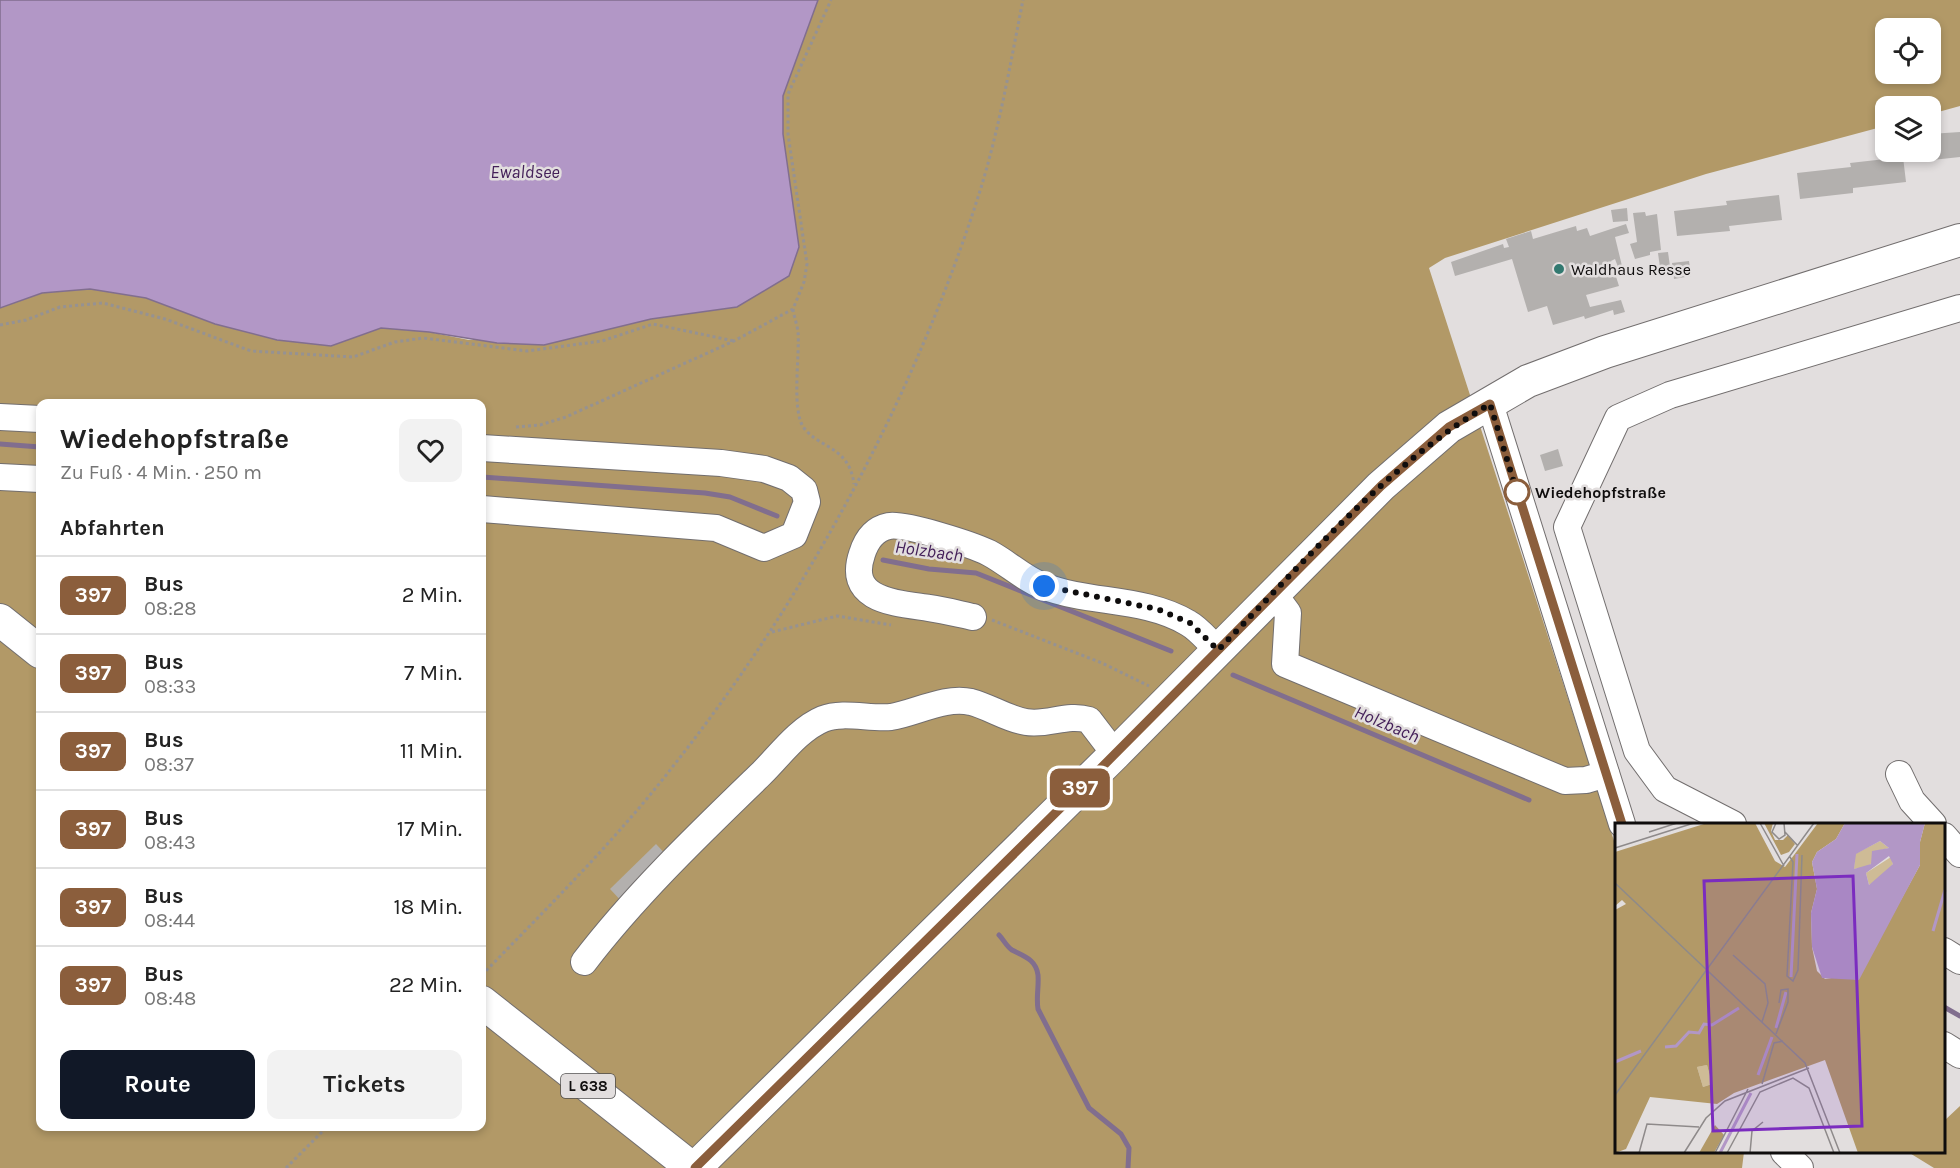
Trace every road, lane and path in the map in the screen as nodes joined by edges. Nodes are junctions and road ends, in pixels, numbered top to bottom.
1 (831, 0) edge
2 (1960, 240) edge
3 (1960, 308) edge
4 (793, 309) junction
5 (0, 325) edge
6 (734, 340) junction
7 (1490, 404) junction
8 (0, 417) edge
9 (36, 419) edge
10 (510, 428) dead end
11 (486, 448) edge
12 (0, 477) edge
13 (36, 480) edge
14 (854, 486) dead end
15 (486, 509) edge
16 (1274, 594) junction
17 (974, 617) dead end
18 (0, 620) edge
19 (36, 649) edge
20 (1218, 650) junction
21 (1115, 754) junction
22 (1606, 774) junction
23 (1899, 774) dead end
24 (1621, 823) edge
25 (1729, 823) edge
26 (1931, 823) edge
27 (1945, 837) edge
28 (1960, 854) edge
29 (1945, 952) edge
30 (1960, 961) edge
31 (584, 962) dead end
32 (486, 986) edge
33 (1945, 1046) edge
34 (1960, 1055) edge
35 (323, 1131) edge
36 (1785, 1153) edge
37 (286, 1168) edge
38 (694, 1168) edge
39 (1800, 1168) edge

1 - 4 path
2 - 7 main road
3 - 25 street
4 - 6 path
4 - 14 path
5 - 6 path
6 - 10 path
7 - 16 main road
7 - 22 street
8 - 9 street
11 - 15 street
12 - 13 street
16 - 20 main road
16 - 22 street
17 - 20 street
18 - 19 main road
20 - 21 main road
21 - 31 street
21 - 38 main road
22 - 24 street
23 - 26 street
27 - 28 street
29 - 30 street
32 - 38 main road, L 638
33 - 34 street
35 - 37 path
36 - 39 street

